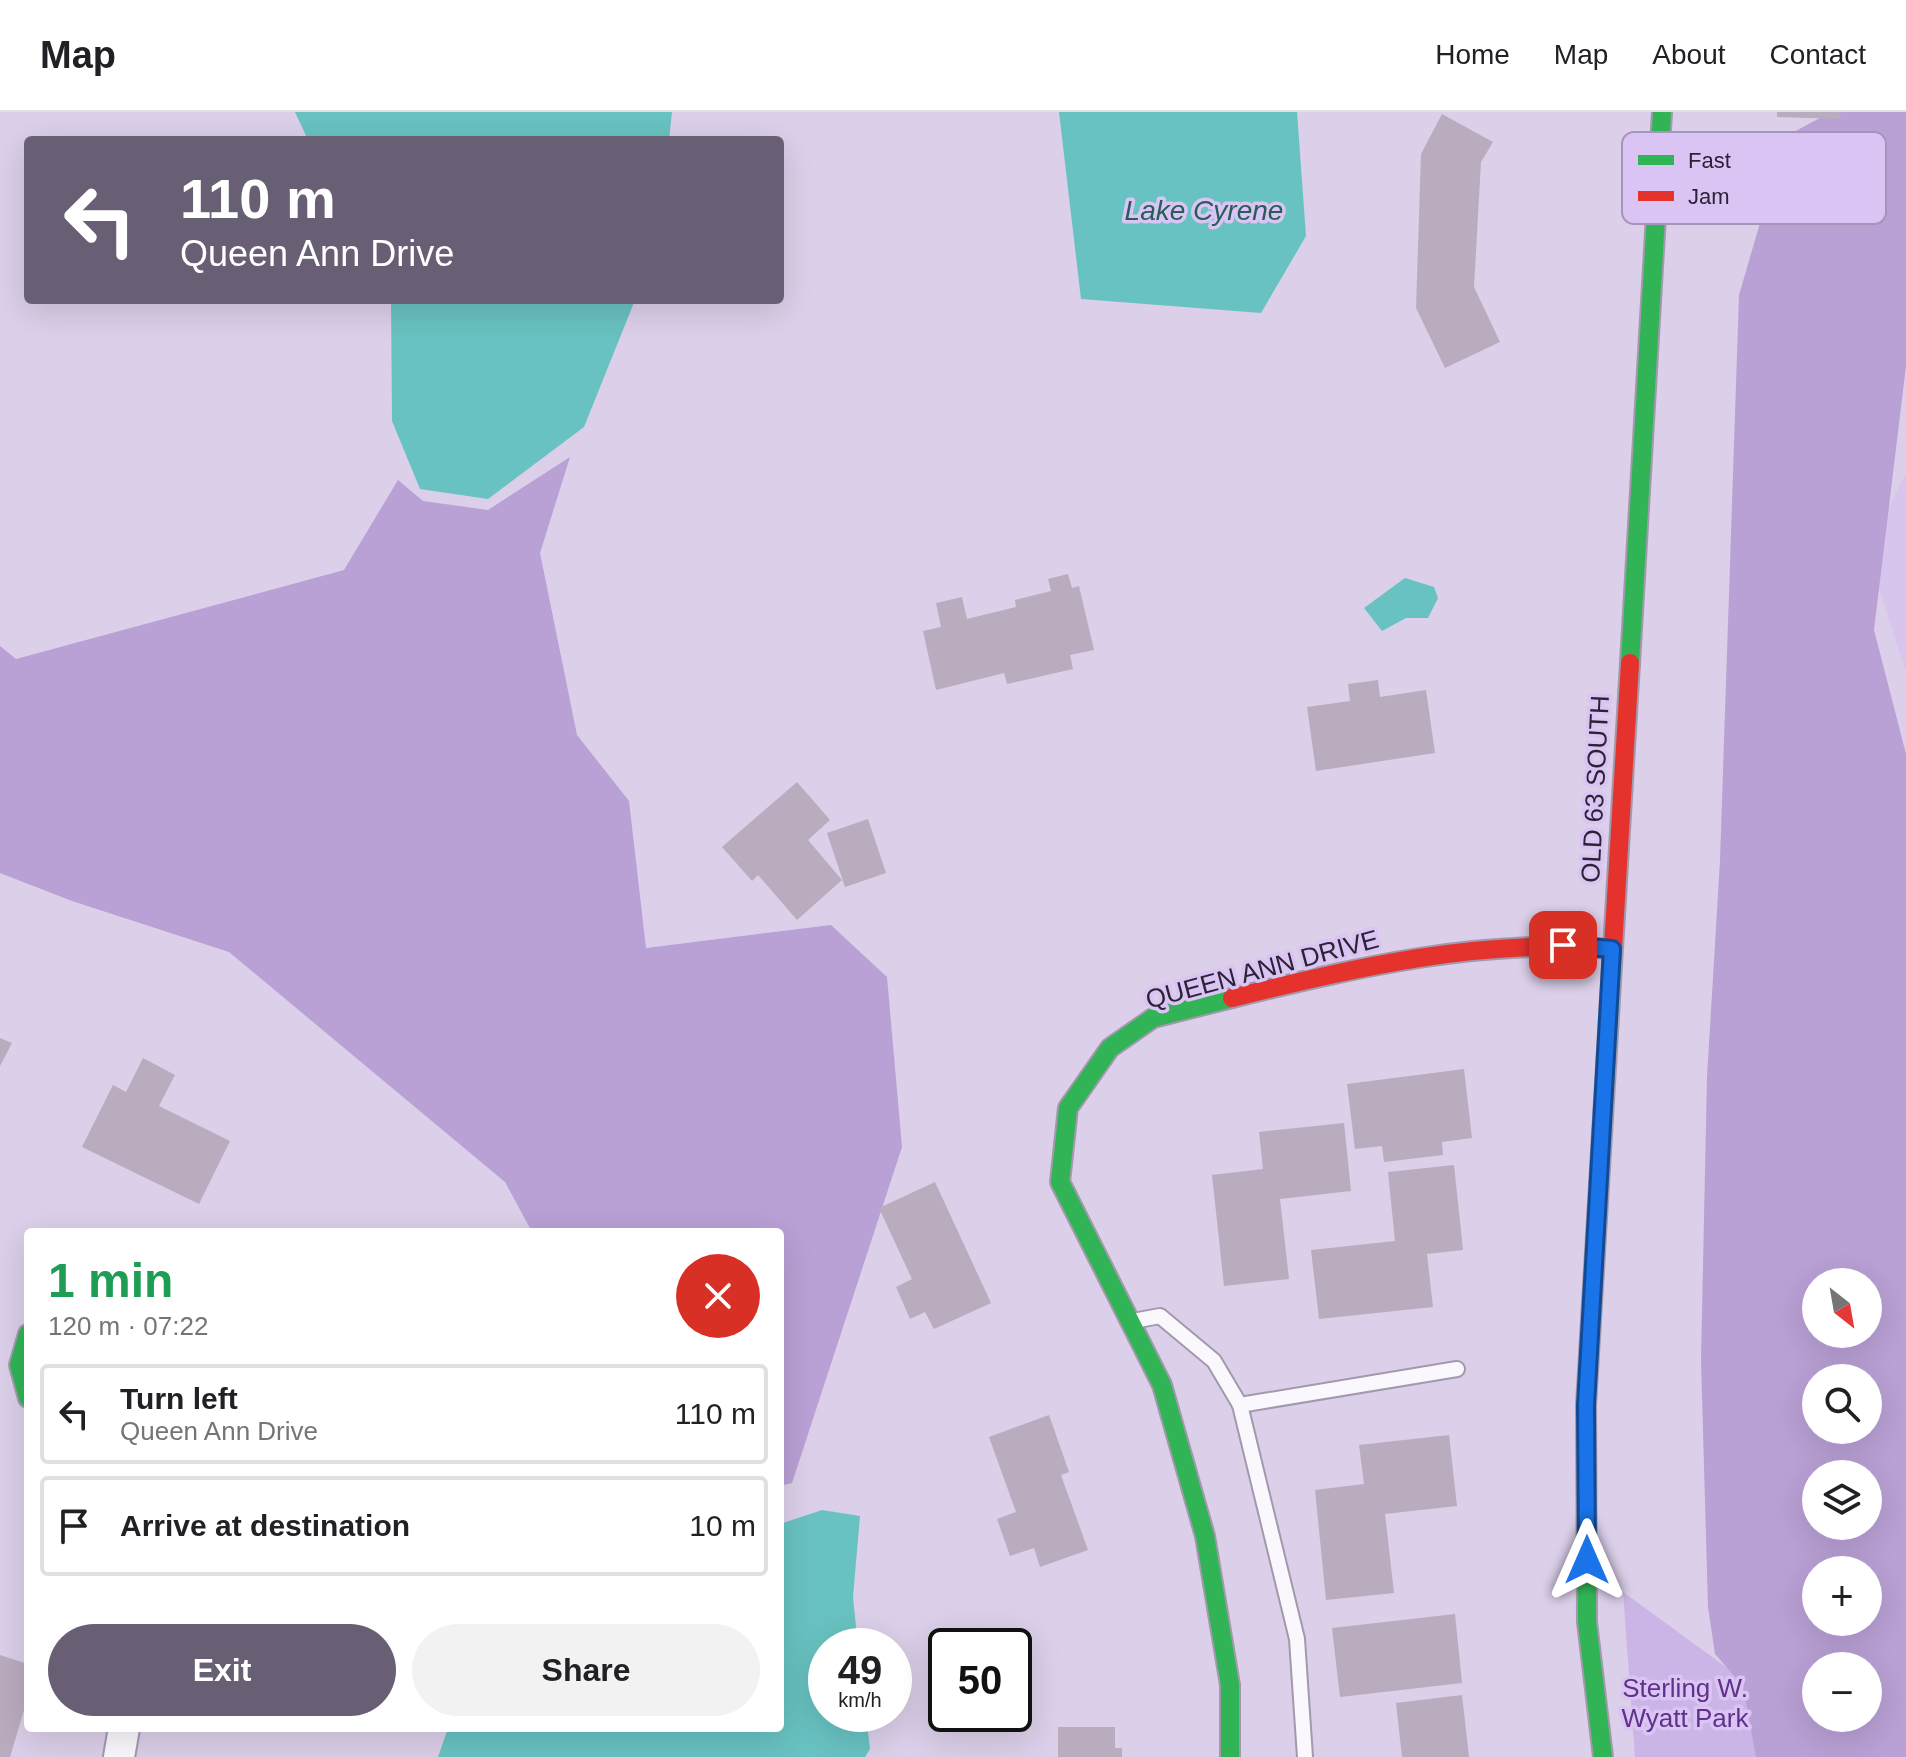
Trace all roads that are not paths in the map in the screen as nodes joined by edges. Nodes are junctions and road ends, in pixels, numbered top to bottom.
1 (1662, 112) edge
2 (1661, 132) edge
3 (1655, 224) edge
4 (1612, 949) junction
5 (1129, 1321) junction
6 (24, 1348) edge
7 (1457, 1369) dead end
8 (24, 1383) edge
9 (1240, 1405) junction
10 (123, 1732) edge
11 (119, 1757) edge
12 (1230, 1757) edge
13 (1305, 1757) edge
14 (1603, 1757) edge

1 - 2 main road, OLD 63 SOUTH
3 - 4 main road, OLD 63 SOUTH
4 - 5 main road, QUEEN ANN DRIVE
4 - 14 main road, OLD 63 SOUTH
5 - 9 lane
5 - 12 main road, QUEEN ANN DRIVE
6 - 8 main road
7 - 9 lane
9 - 13 lane
10 - 11 street

